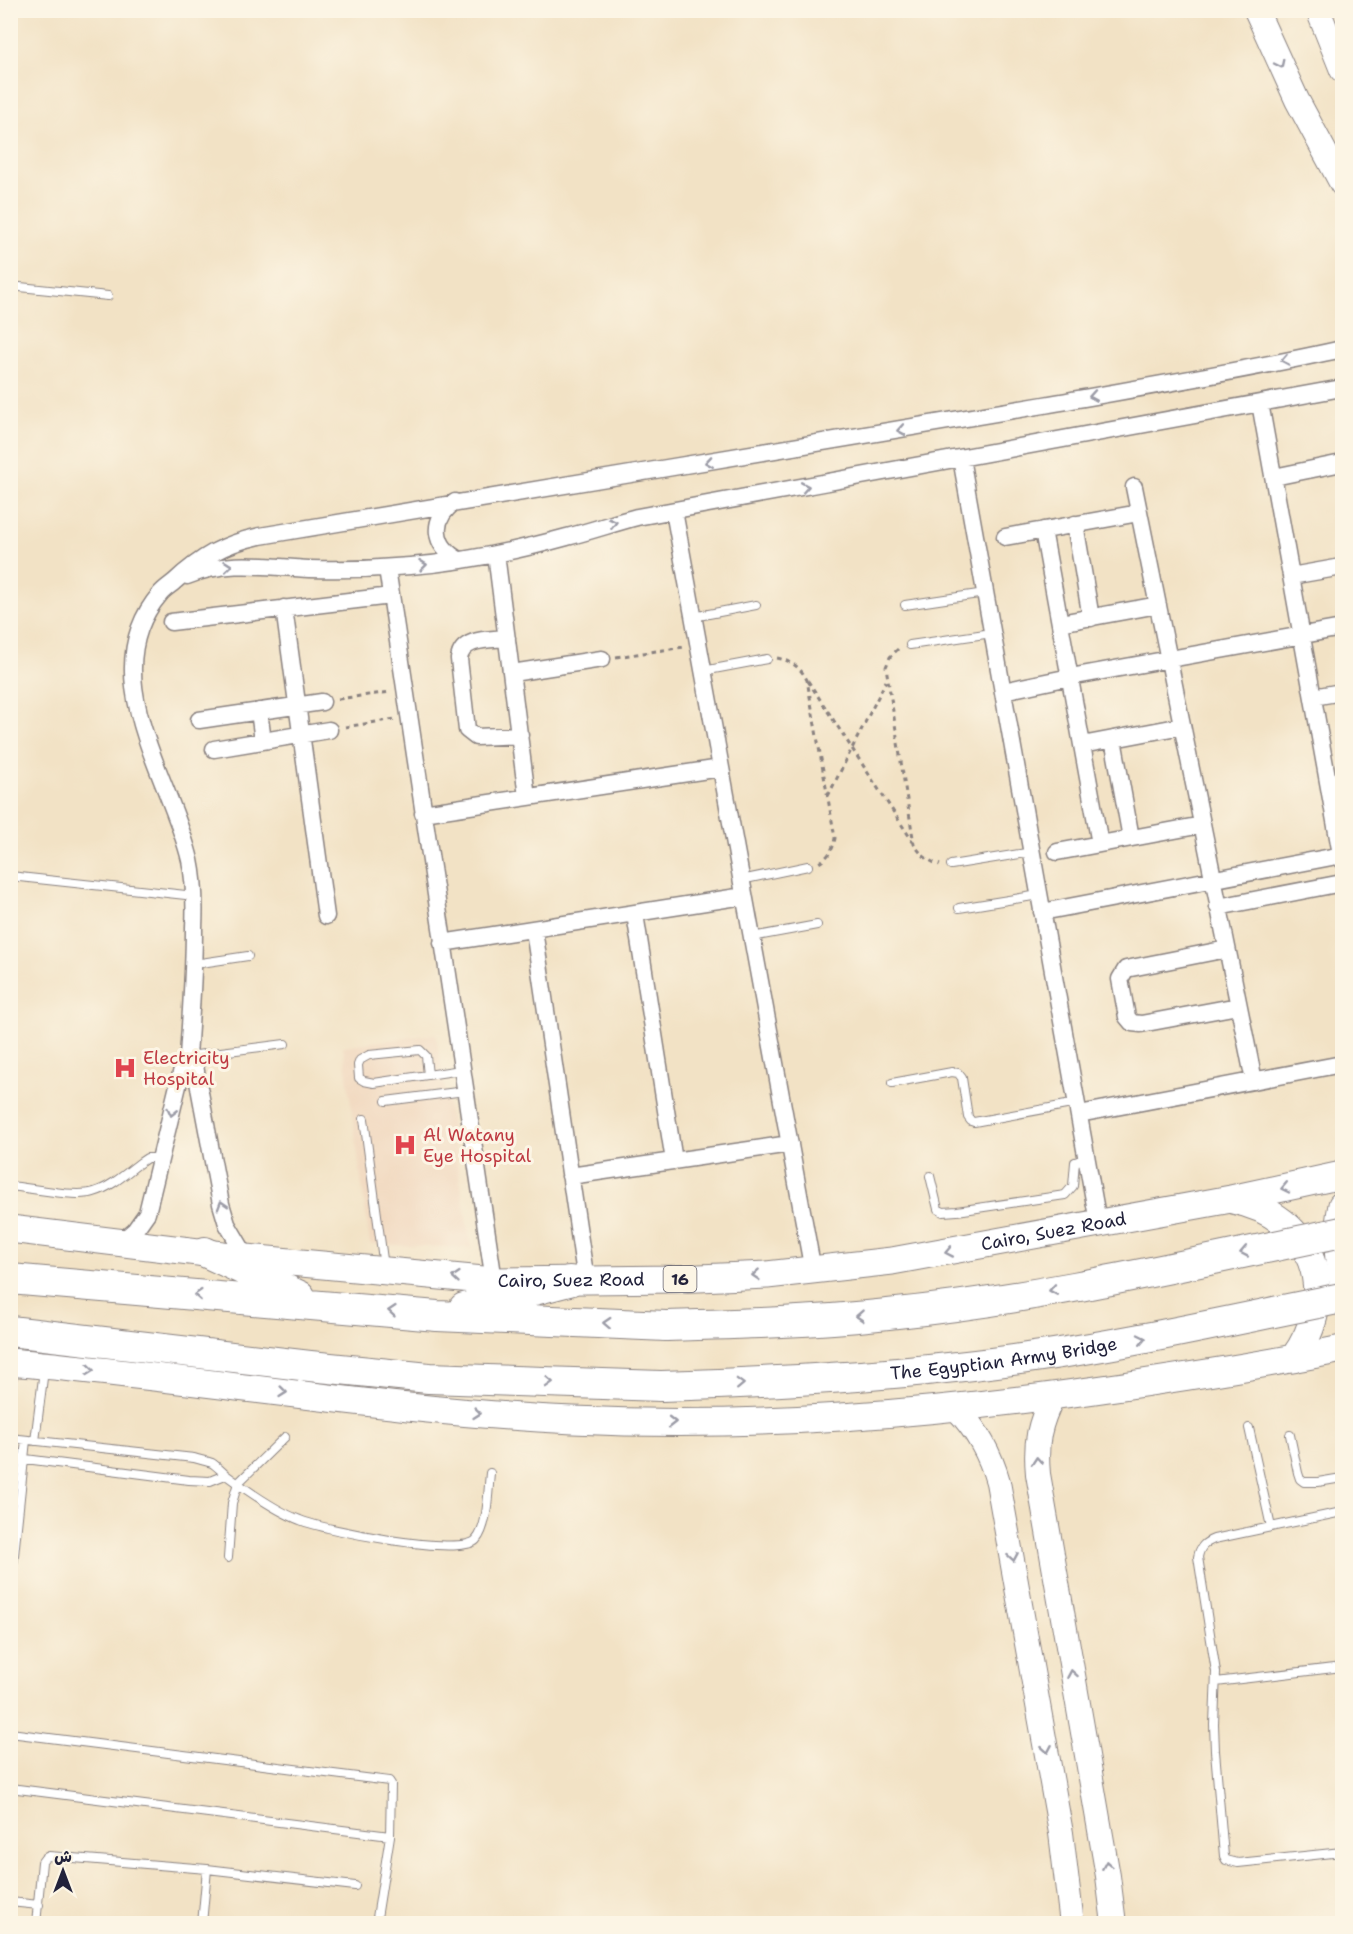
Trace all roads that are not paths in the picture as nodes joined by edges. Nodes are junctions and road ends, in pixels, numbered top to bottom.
1 (1256, 10) edge
2 (1318, 10) edge
3 (1342, 70) edge
4 (1342, 184) edge
5 (10, 286) edge
6 (108, 296) dead end
7 (1342, 349) edge
8 (1342, 388) edge
9 (1260, 403) junction
10 (961, 458) junction
11 (1342, 464) edge
12 (1274, 477) junction
13 (1134, 487) dead end
14 (454, 502) junction
15 (674, 511) junction
16 (1139, 513) junction
17 (1074, 524) junction
18 (1043, 530) junction
19 (1005, 537) dead end
20 (496, 554) junction
21 (459, 560) junction
22 (1342, 567) edge
23 (387, 568) junction
24 (1291, 576) junction
25 (173, 583) junction
26 (985, 593) junction
27 (390, 596) junction
28 (756, 605) dead end
29 (905, 605) dead end
30 (1158, 605) junction
31 (284, 608) junction
32 (693, 617) junction
33 (1091, 618) junction
34 (171, 622) dead end
35 (1060, 623) junction
36 (1342, 628) edge
37 (992, 633) junction
38 (1302, 636) junction
39 (507, 638) junction
40 (910, 645) road end
41 (602, 659) road end
42 (767, 659) road end
43 (1169, 659) junction
44 (704, 671) junction
45 (512, 673) junction
46 (1070, 677) junction
47 (1003, 691) junction
48 (1342, 692) edge
49 (1313, 697) junction
50 (322, 702) road end
51 (297, 705) junction
52 (259, 711) junction
53 (200, 720) dead end
54 (1182, 726) junction
55 (329, 729) road end
56 (301, 734) junction
57 (519, 735) junction
58 (1113, 739) junction
59 (263, 741) junction
60 (1082, 745) junction
61 (214, 749) dead end
62 (721, 768) junction
63 (1336, 789) edge
64 (527, 797) junction
65 (423, 813) junction
66 (1202, 825) junction
67 (1131, 838) junction
68 (1100, 844) junction
69 (1032, 852) junction
70 (1057, 852) dead end
71 (1342, 857) edge
72 (951, 865) road end
73 (808, 866) road end
74 (10, 876) edge
75 (1213, 878) junction
76 (1342, 883) edge
77 (743, 888) junction
78 (1040, 895) junction
79 (195, 896) junction
80 (1218, 907) junction
81 (958, 908) dead end
82 (1042, 912) junction
83 (635, 914) junction
84 (326, 916) dead end
85 (817, 925) dead end
86 (534, 930) junction
87 (752, 937) junction
88 (442, 943) junction
89 (1227, 949) junction
90 (248, 956) dead end
91 (194, 964) junction
92 (1238, 1006) junction
93 (285, 1044) dead end
94 (188, 1056) junction
95 (1342, 1064) edge
96 (461, 1070) junction
97 (428, 1075) junction
98 (1254, 1081) junction
99 (892, 1083) dead end
100 (465, 1091) junction
101 (386, 1101) dead end
102 (1078, 1108) junction
103 (364, 1119) dead end
104 (790, 1144) junction
105 (161, 1158) junction
106 (1087, 1158) junction
107 (674, 1161) junction
108 (1342, 1175) edge
109 (570, 1176) junction
110 (930, 1176) dead end
111 (10, 1186) edge
112 (1232, 1199) junction
113 (1342, 1205) edge
114 (1098, 1222) junction
115 (10, 1229) edge
116 (1342, 1232) edge
117 (120, 1243) junction
118 (205, 1252) junction
119 (247, 1258) junction
120 (813, 1271) junction
121 (385, 1272) junction
122 (1342, 1277) edge
123 (10, 1279) edge
124 (494, 1281) junction
125 (577, 1281) junction
126 (1342, 1298) edge
127 (319, 1305) junction
128 (437, 1316) junction
129 (10, 1331) edge
130 (1342, 1349) edge
131 (1293, 1359) junction
132 (13, 1362) edge
133 (44, 1365) junction
134 (10, 1396) edge
135 (1053, 1396) junction
136 (956, 1408) junction
137 (1249, 1428) dead end
138 (1290, 1434) dead end
139 (285, 1437) dead end
140 (10, 1438) edge
141 (30, 1440) junction
142 (10, 1458) edge
143 (24, 1459) junction
144 (490, 1473) dead end
145 (225, 1474) junction
146 (1342, 1478) edge
147 (238, 1483) junction
148 (1043, 1506) junction
149 (1005, 1512) junction
150 (1342, 1512) edge
151 (1271, 1527) junction
152 (228, 1558) dead end
153 (10, 1594) edge
154 (1342, 1667) edge
155 (1216, 1682) junction
156 (10, 1733) edge
157 (10, 1788) edge
158 (390, 1836) junction
159 (1342, 1852) edge
160 (207, 1869) junction
161 (355, 1886) dead end
162 (10, 1902) edge
163 (39, 1905) junction
164 (36, 1923) edge
165 (202, 1923) edge
166 (376, 1923) edge
167 (1072, 1923) edge
168 (1114, 1923) edge

1 -> 4 street
2 - 3 street
5 - 6 lane
7 -> 14 street
8 - 9 street
9 - 10 street
9 - 12 street
15 -> 10 street
10 - 26 street
11 - 12 street
12 - 24 street
13 - 16 street
14 - 21 street
14 - 25 street
20 -> 15 street
15 - 32 street
16 - 17 street
16 - 30 street
17 - 18 street
17 - 33 street
18 - 19 street
18 - 35 street
20 - 21 street
20 - 39 street
23 -> 21 street
22 - 24 street
25 -> 23 street
23 - 27 street
24 - 38 street
25 - 79 street
26 - 29 lane
26 - 37 street
27 - 31 street
27 - 65 street
28 - 32 lane
30 - 33 street
30 - 43 street
31 - 34 street
31 - 51 street
32 - 44 street
33 - 35 street
35 - 46 street
36 - 38 street
37 - 40 lane
37 - 47 street
38 - 43 street
38 - 49 street
39 - 45 street
39 - 57 street
41 - 45 street
42 - 44 lane
43 - 46 street
43 - 54 street
44 - 62 street
45 - 57 street
46 - 47 street
46 - 60 street
47 - 69 street
48 - 49 street
49 - 63 street
50 - 51 street
51 - 52 street
51 - 56 street
52 - 53 street
52 - 59 street
54 - 58 street
54 - 66 street
55 - 56 street
56 - 59 street
56 - 84 street
57 - 64 street
58 - 60 street
58 - 67 street
59 - 61 street
60 - 68 street
62 - 64 street
62 - 77 street
63 - 71 street
64 - 65 street
65 - 88 street
66 - 67 street
66 - 75 street
67 - 68 street
68 - 70 street
69 - 72 lane
69 - 78 street
71 - 75 street
73 - 77 lane
74 - 79 lane
75 - 80 street
75 - 82 street
76 - 80 street
77 - 83 street
77 - 87 street
78 - 81 lane
78 - 82 street
79 - 91 street
80 - 89 street
82 - 102 street
83 - 86 street
83 - 107 street
85 - 87 lane
86 - 88 street
86 - 109 street
87 - 104 street
88 - 96 street
89 - 92 street
89 - 92 street
90 - 91 lane
91 - 94 street
92 - 98 street
93 - 94 lane
94 -> 105 street
119 -> 94 street
95 - 98 street
96 - 97 lane
96 - 100 street
97 - 97 lane
98 - 102 street
99 - 102 lane
100 - 101 lane
100 - 124 street
102 - 106 street
103 - 121 lane
104 - 107 street
104 - 120 street
105 - 111 lane
105 - 117 street
106 - 110 lane
106 - 114 street
107 - 109 street
108 -> 112 main road, Cairo, Suez Road / 16
109 - 125 street
112 - 114 main road, Cairo, Suez Road / 16
112 - 131 main road
113 - 122 main road
114 -> 120 main road, Cairo, Suez Road / 16
115 - 117 main road, Cairo, Suez Road / 16
116 -> 128 highway, 16, bridge
117 - 118 main road, Cairo, Suez Road / 16
118 - 119 main road, Cairo, Suez Road / 16
118 - 127 highway, 16
119 - 121 main road, Cairo, Suez Road / 16
120 -> 125 main road, Cairo, Suez Road / 16
124 -> 121 main road, Cairo, Suez Road / 16
127 -> 123 highway, 16
124 - 125 main road, Cairo, Suez Road / 16
125 - 128 highway, 16
129 -> 126 highway, The Egyptian Army Bridge, bridge
128 -> 127 highway, 16
130 - 131 main road
131 - 135 main road
132 - 133 main road
132 - 134 lane
133 -> 136 main road
133 - 141 lane
135 - 136 main road
148 -> 135 street
136 - 149 street
137 - 151 lane
138 - 146 lane
139 - 147 lane
140 - 141 lane
141 - 143 lane
141 - 145 lane
142 - 143 lane
143 - 145 lane
143 - 153 lane
144 - 147 lane
145 - 147 lane
147 - 152 lane
148 - 149 street
168 -> 148 street
149 -> 167 street
150 - 151 lane
151 - 155 lane
154 - 155 lane
155 - 159 lane
156 - 158 lane
157 - 158 lane
158 - 166 lane
160 - 161 lane
160 - 163 lane
160 - 165 lane
162 - 163 lane
163 - 164 lane

